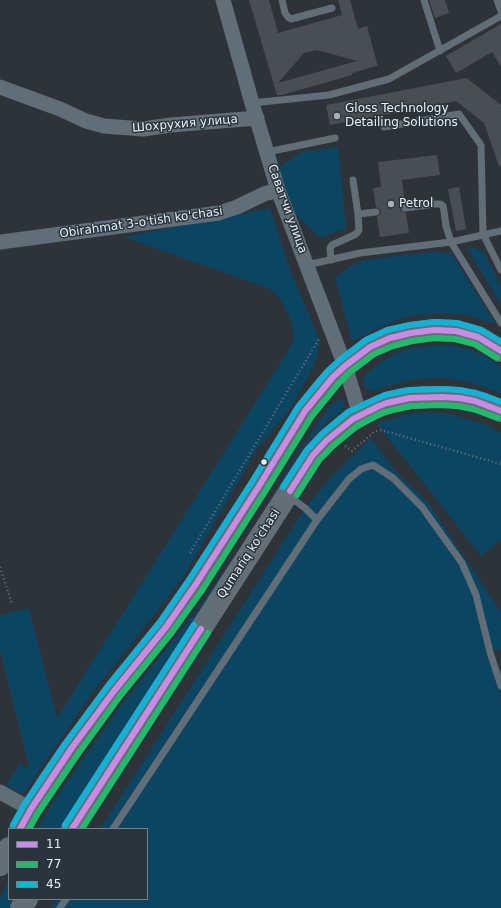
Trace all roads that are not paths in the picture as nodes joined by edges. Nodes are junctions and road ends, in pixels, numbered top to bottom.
1 (223, 0) edge
2 (282, 0) edge
3 (424, 0) edge
4 (497, 0) edge
5 (332, 8) dead end
6 (501, 11) edge
7 (501, 16) edge
8 (440, 51) junction
9 (0, 87) edge
10 (252, 103) junction
11 (257, 118) junction
12 (384, 127) dead end
13 (335, 138) dead end
14 (267, 152) junction
15 (353, 180) dead end
16 (278, 190) junction
17 (405, 208) dead end
18 (376, 212) dead end
19 (358, 214) junction
20 (501, 231) edge
21 (483, 234) junction
22 (0, 242) edge
23 (451, 242) junction
24 (331, 260) junction
25 (307, 265) junction
26 (501, 270) edge
27 (501, 323) edge
28 (501, 351) edge
29 (345, 366) junction
30 (501, 411) edge
31 (360, 415) junction
32 (287, 495) junction
33 (317, 520) junction
34 (501, 686) edge
35 (0, 792) edge
36 (31, 809) junction
37 (21, 828) edge
38 (73, 828) edge
39 (114, 828) edge
40 (8, 850) edge
41 (0, 865) edge

1 - 10 street, Саватчи улица
2 - 5 lane
3 - 8 lane
4 - 6 lane
7 - 8 lane
8 - 10 lane
9 - 11 street, Шохрухия улица
10 - 11 street, Саватчи улица
11 - 14 street, Саватчи улица
12 - 21 lane
13 - 14 lane
14 - 16 street, Саватчи улица
15 - 19 lane
16 - 22 street, Obirahmat 3-o'tish ko'chasi
16 - 25 street, Саватчи улица
17 - 23 lane
18 - 19 lane
19 - 24 lane
20 - 21 lane
21 - 23 lane
21 - 26 lane
23 - 24 lane
23 - 27 lane
24 - 25 lane
25 - 29 street, Саватчи улица
28 - 29 main road
29 - 31 street, Саватчи улица
29 - 36 main road
30 - 31 main road, Qumariq ko'chasi
31 - 32 main road, Qumariq ko'chasi
32 - 33 lane
32 - 38 main road, Qumariq ko'chasi
33 - 34 lane
33 - 39 lane
35 - 36 street
36 - 37 main road
40 - 41 main road

